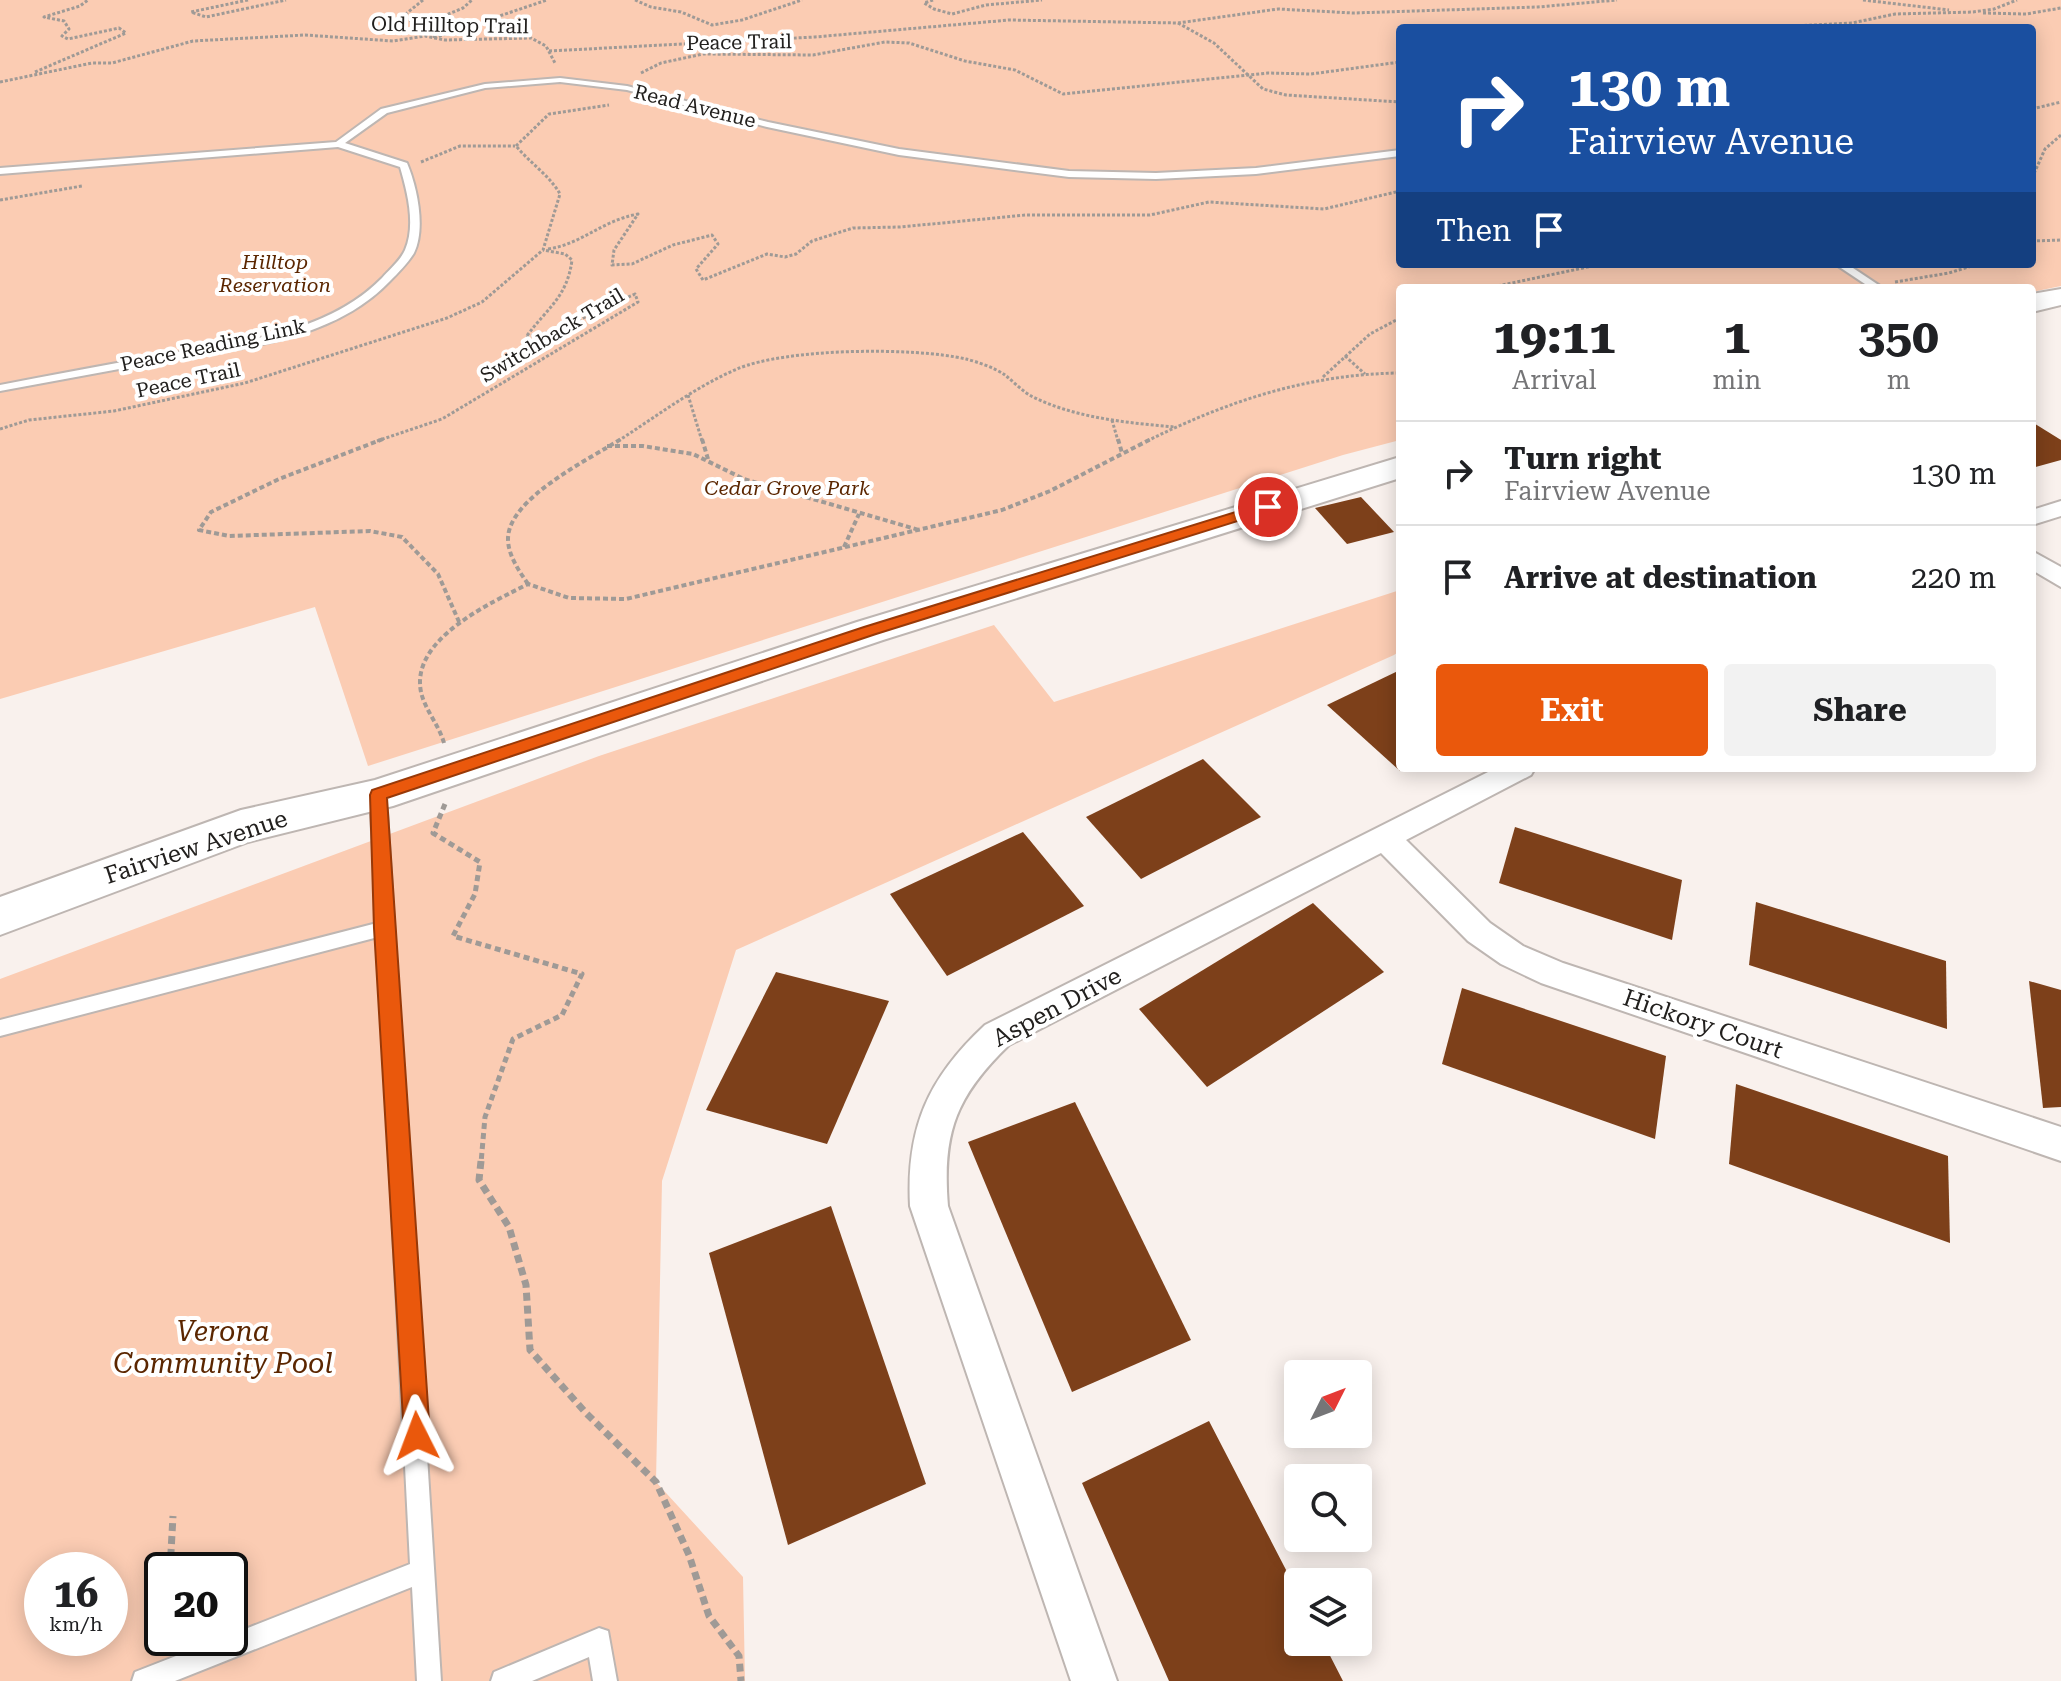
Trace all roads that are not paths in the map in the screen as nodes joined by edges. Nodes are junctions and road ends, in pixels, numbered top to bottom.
1 (338, 144) junction
2 (1396, 154) edge
3 (0, 171) edge
4 (1848, 268) edge
5 (1878, 284) edge
6 (2061, 297) edge
7 (2036, 302) edge
8 (0, 388) edge
9 (1396, 468) edge
10 (2061, 508) edge
11 (2036, 517) edge
12 (2036, 562) edge
13 (2061, 579) edge
14 (1513, 772) edge
15 (378, 795) junction
16 (1384, 837) junction
17 (0, 916) edge
18 (384, 928) junction
19 (0, 1028) edge
20 (2061, 1144) edge
21 (424, 1570) junction
22 (144, 1681) edge
23 (429, 1681) edge
24 (503, 1681) edge
25 (605, 1681) edge
26 (1094, 1681) edge

1 - 2 lane, Read Avenue
1 - 3 lane
1 - 8 lane, Peace Reading Link
4 - 5 lane
6 - 7 main road
9 - 15 main road, Fairview Avenue
10 - 11 street
12 - 13 street
14 - 16 street, Aspen Drive
15 - 17 main road, Fairview Avenue
15 - 18 lane
16 - 20 street, Hickory Court
16 - 26 street, Aspen Drive
18 - 19 lane
18 - 21 lane
21 - 22 lane
21 - 23 lane
24 - 25 lane

